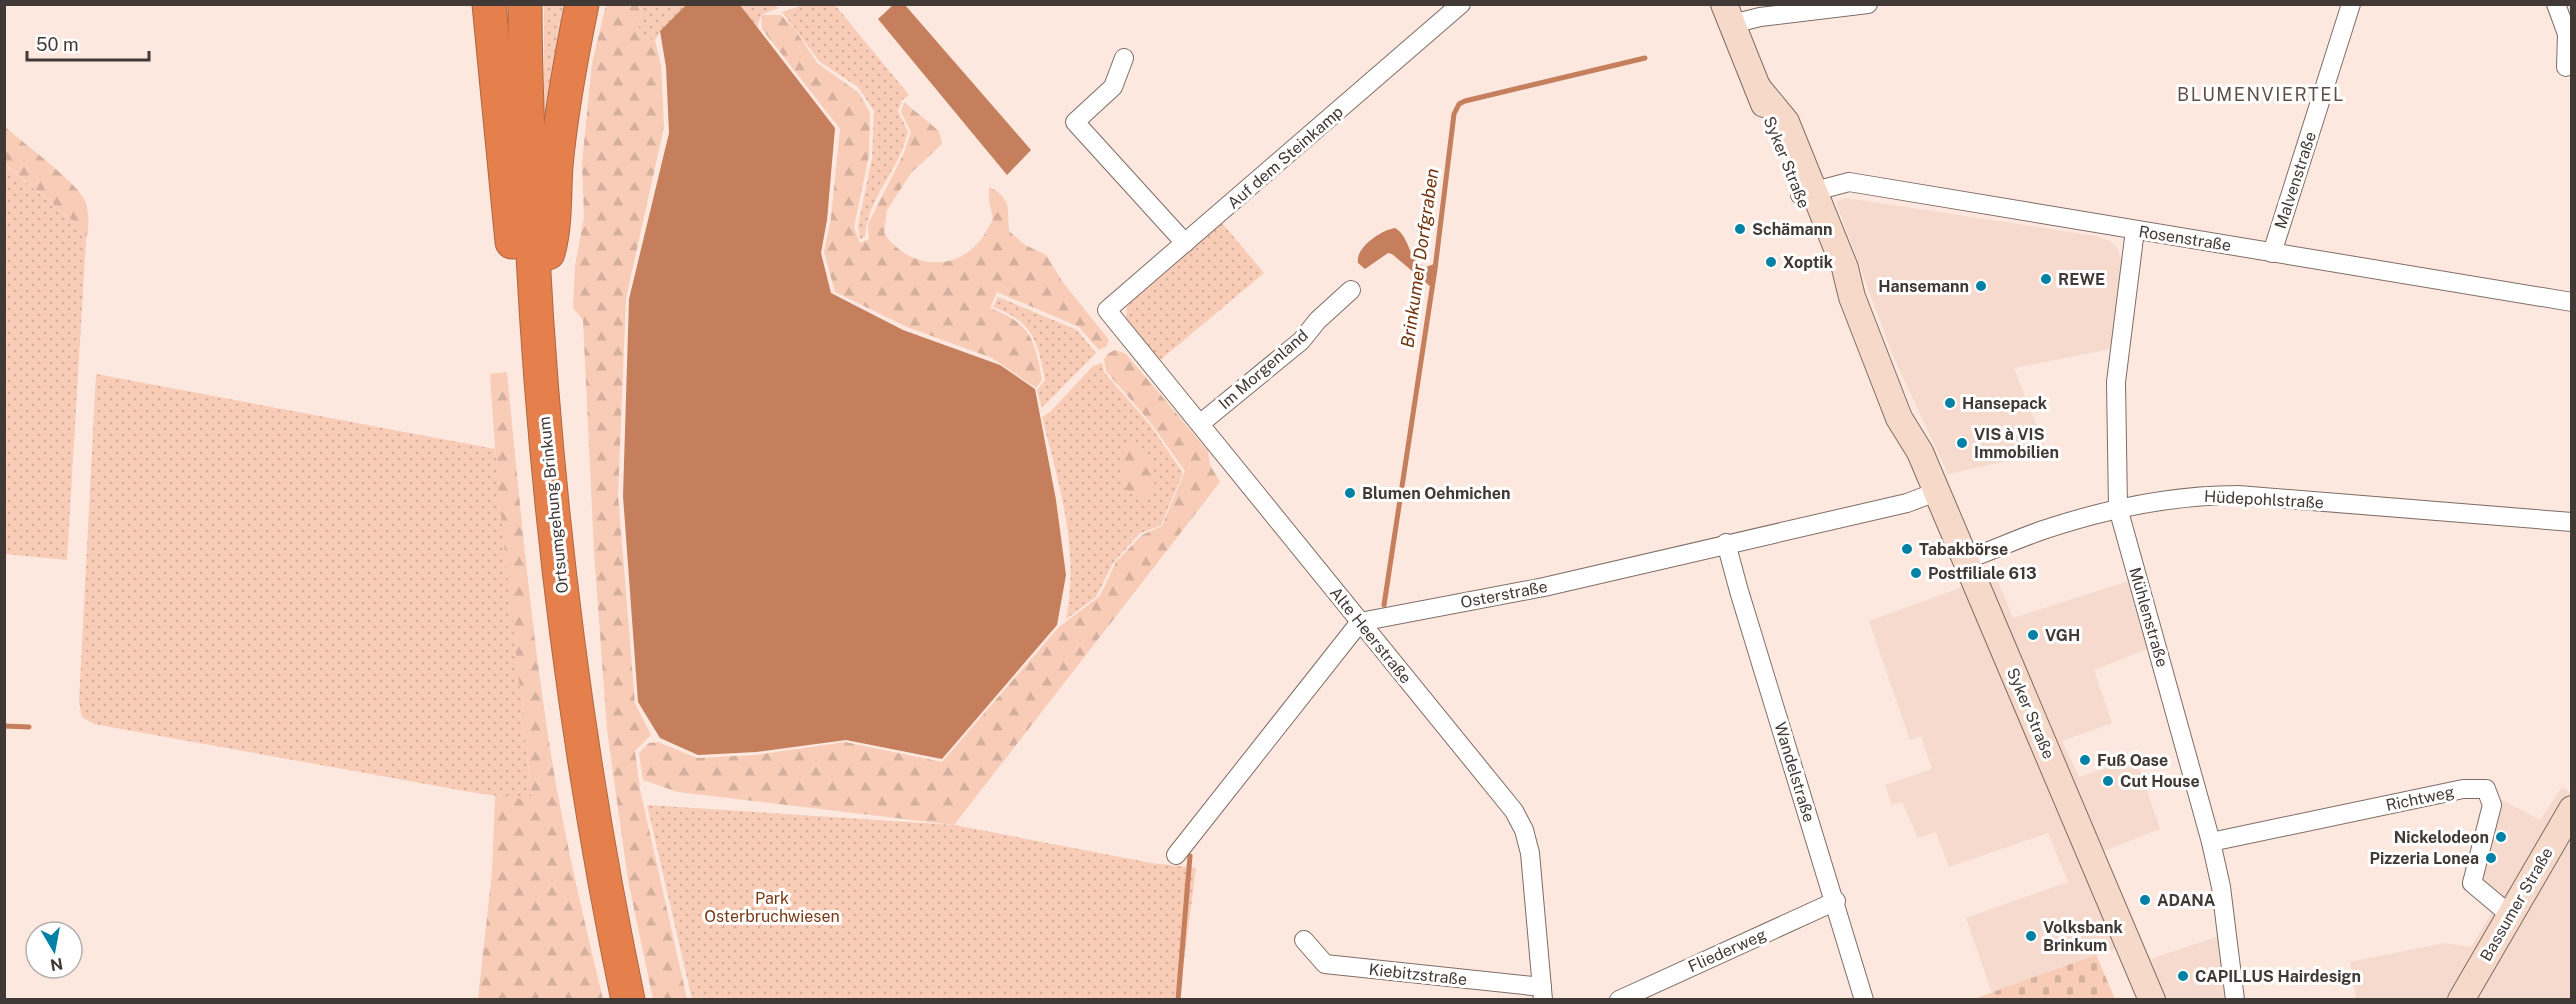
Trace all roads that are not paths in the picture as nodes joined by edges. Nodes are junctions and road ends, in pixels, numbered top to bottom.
1 (489, 4) edge
2 (525, 4) edge
3 (582, 4) edge
4 (1461, 4) edge
5 (1868, 4) edge
6 (2351, 4) edge
7 (2556, 4) edge
8 (1728, 11) edge
9 (1124, 58) dead end
10 (2566, 67) dead end
11 (1807, 193) junction
12 (2134, 230) junction
13 (1185, 243) junction
14 (2272, 253) junction
15 (1351, 290) dead end
16 (535, 295) junction
17 (2571, 302) edge
18 (1107, 310) joint
19 (538, 351) junction
20 (1201, 423) junction
21 (1931, 494) junction
22 (2118, 508) junction
23 (2571, 522) edge
24 (1726, 543) junction
25 (1965, 560) junction
26 (1360, 622) junction
27 (2571, 809) edge
28 (2211, 842) junction
29 (1176, 855) dead end
30 (1836, 901) junction
31 (2509, 914) junction
32 (1304, 940) dead end
33 (1543, 993) edge
34 (628, 999) edge
35 (1619, 999) edge
36 (1864, 999) edge
37 (2138, 999) edge
38 (2152, 999) edge
39 (2235, 999) edge
40 (2461, 999) edge

1 - 19 highway
2 - 16 highway, Ortsumgehung Brinkum
3 - 16 highway
4 - 13 street, Auf dem Steinkamp
5 - 8 street
6 - 14 street, Malvenstraße
7 - 10 street
8 - 11 street, Syker Straße
9 - 13 street
11 - 12 street, Rosenstraße
11 - 21 street, Syker Straße
12 - 14 street, Rosenstraße
12 - 22 street, Mühlenstraße
13 - 18 street, Auf dem Steinkamp
14 - 17 street, Rosenstraße
15 - 20 street, Im Morgenland
16 - 19 highway, Ortsumgehung Brinkum
18 - 20 street, Alte Heerstraße
19 - 34 highway, Ortsumgehung Brinkum
20 - 26 street, Alte Heerstraße
21 - 24 street, Osterstraße
21 - 25 street, Syker Straße
21 - 37 street, Syker Straße
22 - 23 street, Hüdepohlstraße
22 - 25 street, Hüdepohlstraße
22 - 28 street, Mühlenstraße
24 - 26 street, Osterstraße
24 - 30 street, Wandelstraße
25 - 38 street, Syker Straße
26 - 29 street
26 - 33 street, Alte Heerstraße
27 - 31 street, Bassumer Straße
28 - 31 street, Richtweg
28 - 39 street, Mühlenstraße
30 - 35 street, Fliederweg
30 - 36 street, Wandelstraße
31 - 40 street, Bassumer Straße
32 - 33 street, Kiebitzstraße

